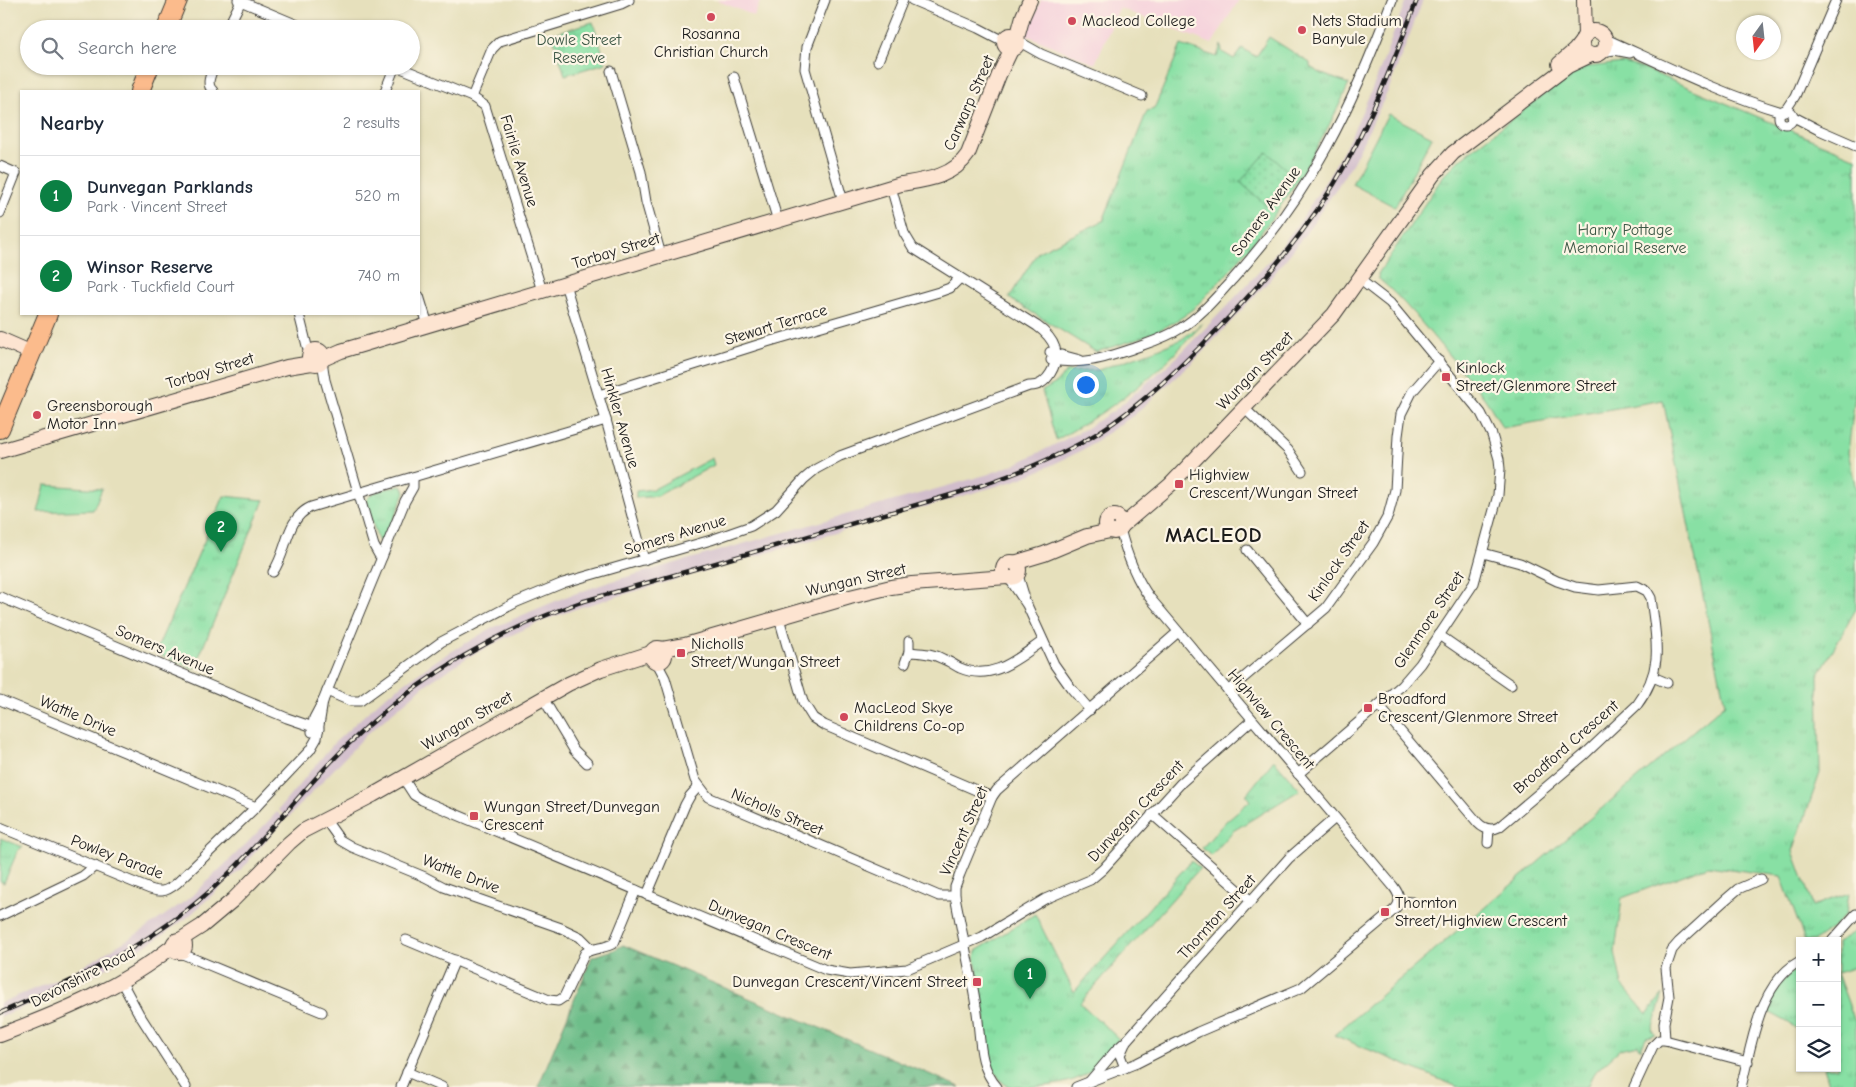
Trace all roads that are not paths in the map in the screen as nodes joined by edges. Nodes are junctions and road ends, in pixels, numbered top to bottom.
1 (178, 0) edge
2 (629, 0) edge
3 (825, 0) edge
4 (902, 0) edge
5 (912, 0) edge
6 (1030, 0) edge
7 (1392, 0) edge
8 (1585, 0) edge
9 (1836, 0) edge
10 (240, 1) edge
11 (170, 20) edge
12 (231, 20) edge
13 (285, 20) edge
14 (1592, 37) junction
15 (1011, 42) junction
16 (1596, 54) junction
17 (1638, 54) junction
18 (878, 61) dead end
19 (610, 71) dead end
20 (146, 75) edge
21 (211, 75) edge
22 (392, 75) edge
23 (418, 75) edge
24 (734, 77) dead end
25 (140, 90) edge
26 (212, 90) edge
27 (385, 90) edge
28 (1142, 96) dead end
29 (472, 97) junction
30 (1786, 116) junction
31 (1856, 146) edge
32 (0, 166) edge
33 (953, 167) joint
34 (896, 186) junction
35 (843, 201) junction
36 (0, 213) edge
37 (778, 221) junction
38 (1379, 250) junction
39 (661, 255) junction
40 (960, 278) junction
41 (1359, 279) junction
42 (566, 284) junction
43 (542, 291) junction
44 (420, 299) edge
45 (48, 315) edge
46 (300, 315) edge
47 (428, 325) junction
48 (0, 339) edge
49 (32, 352) junction
50 (316, 357) junction
51 (1052, 357) junction
52 (1439, 361) junction
53 (599, 395) junction
54 (1244, 408) junction
55 (606, 420) junction
56 (0, 429) edge
57 (0, 451) edge
58 (1302, 471) dead end
59 (409, 478) junction
60 (359, 494) junction
61 (1115, 526) junction
62 (1247, 550) dead end
63 (1483, 553) junction
64 (382, 557) junction
65 (644, 560) junction
66 (273, 572) dead end
67 (1012, 572) junction
68 (0, 597) edge
69 (779, 618) junction
70 (1308, 624) junction
71 (1178, 632) junction
72 (1439, 636) junction
73 (909, 641) dead end
74 (1043, 641) junction
75 (909, 652) junction
76 (658, 657) junction
77 (905, 663) dead end
78 (1653, 677) junction
79 (1667, 683) dead end
80 (1510, 685) dead end
81 (327, 691) junction
82 (1228, 691) junction
83 (543, 698) junction
84 (0, 700) edge
85 (1379, 706) junction
86 (1090, 710) junction
87 (1252, 720) junction
88 (315, 728) junction
89 (587, 763) dead end
90 (1298, 774) junction
91 (403, 778) junction
92 (698, 787) junction
93 (992, 797) junction
94 (256, 807) junction
95 (1152, 814) junction
96 (1335, 818) junction
97 (325, 819) junction
98 (0, 827) edge
99 (1489, 829) junction
100 (1488, 843) dead end
101 (84, 862) junction
102 (95, 866) junction
103 (70, 880) junction
104 (1761, 880) dead end
105 (636, 890) junction
106 (647, 895) junction
107 (955, 896) junction
108 (1251, 901) junction
109 (1399, 901) junction
110 (1412, 902) dead end
111 (1856, 914) edge
112 (0, 916) edge
113 (1856, 928) edge
114 (1836, 937) edge
115 (1838, 937) edge
116 (406, 940) dead end
117 (965, 945) junction
118 (180, 948) junction
119 (592, 949) junction
120 (455, 960) junction
121 (1796, 965) edge
122 (118, 982) junction
123 (322, 1012) dead end
124 (0, 1035) edge
125 (1665, 1040) junction
126 (1126, 1042) junction
127 (1106, 1062) junction
128 (1748, 1062) junction
129 (1125, 1068) junction
130 (407, 1072) junction
131 (1114, 1073) junction
132 (1088, 1083) junction
133 (186, 1087) edge
134 (401, 1087) edge
135 (442, 1087) edge
136 (997, 1087) edge
137 (1076, 1087) edge
138 (1634, 1087) edge
139 (1741, 1087) edge

1 - 11 highway
2 - 29 street
3 - 35 street
4 - 18 street
5 - 15 street
6 - 15 street, Carwarp Street
7 - 51 street, Somers Avenue
8 - 14 street
9 - 30 street
10 - 12 street
10 - 13 street
14 - 16 street
14 - 16 street
14 - 17 street
14 - 38 street, Wungan Street
15 - 28 street
15 - 33 street, Carwarp Street
16 - 17 street
16 - 38 street, Wungan Street
17 - 30 street
19 - 39 street
20 - 25 highway
21 - 26 street
22 - 27 street
23 - 29 street, Fairlie Avenue
24 - 37 street
29 - 43 street, Fairlie Avenue
30 - 31 street
32 - 36 street
33 - 34 street, Torbay Street
34 - 35 street, Torbay Street
34 - 40 street
35 - 37 street, Torbay Street
37 - 39 street, Torbay Street
38 - 41 street, Wungan Street
39 - 42 street, Torbay Street
40 - 51 street
40 - 53 street, Stewart Terrace
41 - 52 street, Glenmore Street
41 - 54 street, Wungan Street
42 - 43 street, Torbay Street
42 - 53 street, Hinkler Avenue
43 - 47 street, Torbay Street
44 - 47 street
45 - 49 highway
46 - 50 street
47 - 50 street, Torbay Street
48 - 49 street
49 - 56 highway
50 - 57 street, Torbay Street
50 - 60 street
51 - 65 street, Somers Avenue
52 - 63 street, Glenmore Street
52 - 70 street, Kinlock Street
53 - 55 street, Hinkler Avenue
54 - 58 street
54 - 61 street, Wungan Street
55 - 59 street
55 - 65 street, Hinkler Avenue
59 - 60 street
59 - 64 street
60 - 64 street
60 - 66 street
61 - 67 street, Wungan Street
61 - 71 street, Highview Crescent
62 - 70 street
63 - 72 street, Glenmore Street
63 - 78 street, Broadford Crescent
64 - 81 street
65 - 81 street, Somers Avenue
67 - 69 street, Wungan Street
67 - 74 street
68 - 88 street, Somers Avenue
69 - 76 street, Wungan Street
69 - 93 street
70 - 82 street, Kinlock Street
71 - 82 street, Highview Crescent
71 - 86 street, Vincent Street
72 - 80 street
72 - 85 street, Glenmore Street
73 - 75 street
74 - 75 street
74 - 86 street
75 - 77 street
76 - 83 street, Wungan Street
76 - 92 street
78 - 79 street
78 - 99 street, Broadford Crescent
81 - 88 street
82 - 87 street, Highview Crescent
83 - 89 street
83 - 91 street, Wungan Street
84 - 94 street, Wattle Drive
85 - 90 street, Glenmore Street
85 - 99 street
86 - 93 street, Vincent Street
87 - 90 street, Highview Crescent
87 - 95 street, Dunvegan Crescent
88 - 94 street
90 - 96 street, Highview Crescent
91 - 97 street, Wungan Street
91 - 105 street, Dunvegan Crescent
92 - 106 street
92 - 107 street, Nicholls Street
93 - 107 street, Vincent Street
94 - 102 street, Powley Parade
95 - 108 street
95 - 117 street, Dunvegan Crescent
96 - 108 street, Thornton Street
96 - 109 street, Highview Crescent
97 - 118 street, Devonshire Road
97 - 119 street, Wattle Drive
98 - 101 street, Powley Parade
99 - 100 street
101 - 102 street, Powley Parade
101 - 103 street
102 - 103 street
103 - 112 street
104 - 125 street
105 - 106 street, Dunvegan Crescent
105 - 119 street
106 - 117 street, Dunvegan Crescent
107 - 117 street, Vincent Street
108 - 126 street, Thornton Street
109 - 110 street
109 - 129 street
111 - 114 street
113 - 115 street
116 - 120 street
117 - 136 street, Vincent Street
118 - 122 street, Devonshire Road
118 - 123 street
119 - 120 street
120 - 130 street
121 - 128 street
122 - 124 street, Devonshire Road
122 - 133 street
125 - 128 street
125 - 138 street
126 - 127 street, Thornton Street
126 - 129 street
127 - 131 street
127 - 132 street, Thornton Street
128 - 139 street
129 - 131 street
130 - 134 street
130 - 135 street
131 - 132 street
132 - 137 street

